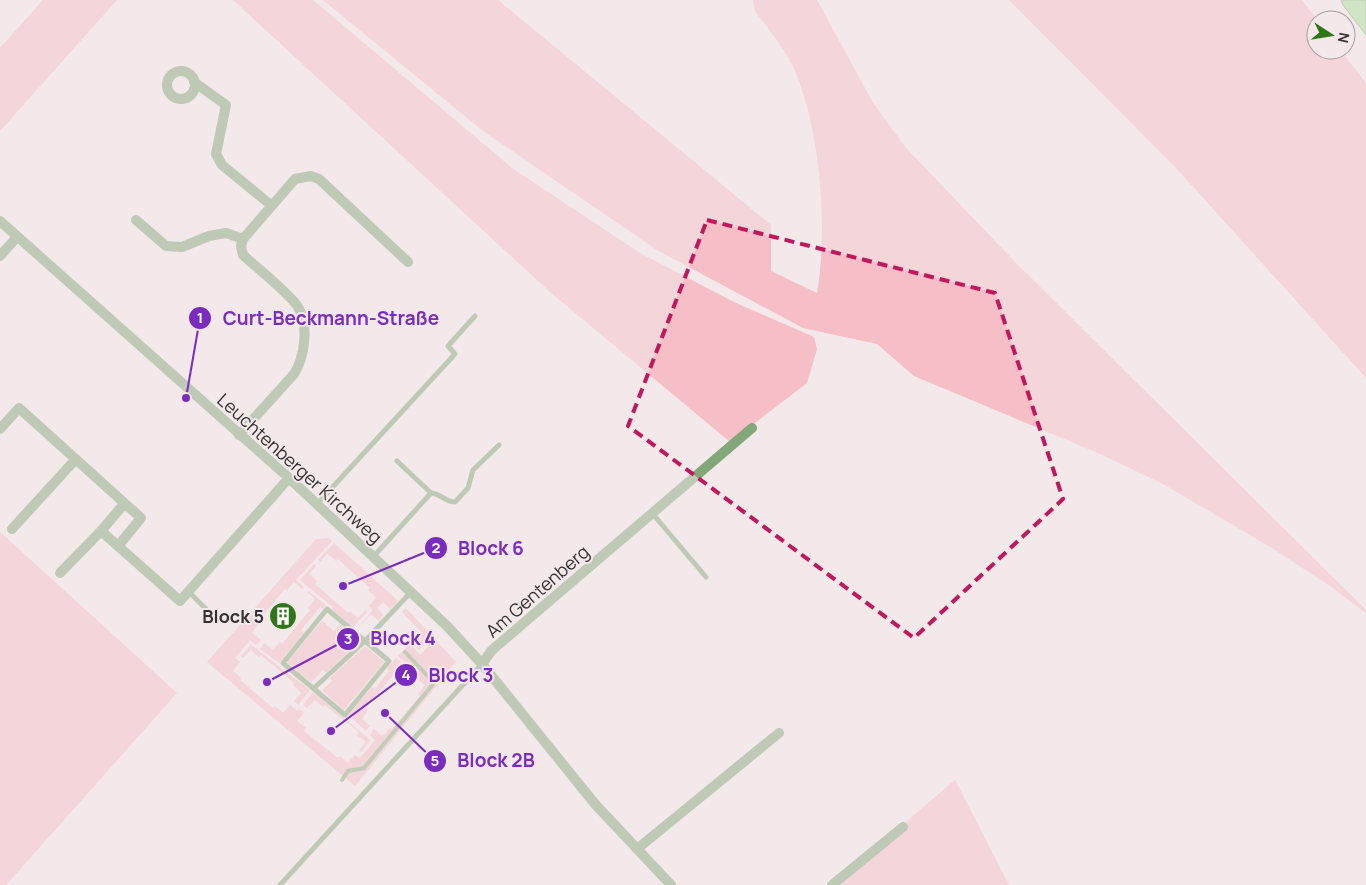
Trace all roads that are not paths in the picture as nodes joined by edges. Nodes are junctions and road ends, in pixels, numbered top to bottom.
1 (194, 82) dead end
2 (271, 205) junction
3 (136, 220) dead end
4 (0, 221) edge
5 (17, 237) junction
6 (243, 239) junction
7 (0, 256) edge
8 (408, 262) dead end
9 (475, 316) dead end
10 (0, 428) edge
11 (752, 428) dead end
12 (238, 435) junction
13 (499, 444) dead end
14 (75, 460) junction
15 (397, 461) dead end
16 (289, 478) junction
17 (431, 493) junction
18 (124, 504) junction
19 (317, 505) junction
20 (652, 513) junction
21 (12, 529) dead end
22 (101, 531) junction
23 (118, 546) junction
24 (374, 556) junction
25 (60, 573) dead end
26 (706, 578) dead end
27 (189, 591) junction
28 (412, 592) junction
29 (212, 614) dead end
30 (365, 641) junction
31 (482, 664) junction
32 (314, 688) junction
33 (780, 733) dead end
34 (902, 826) dead end
35 (638, 849) junction
36 (280, 885) edge
37 (671, 885) edge
38 (832, 885) edge

1 - 2 street
2 - 6 street
2 - 8 street
3 - 6 street
4 - 5 street, Leuchtenberger Kirchweg
5 - 7 street
5 - 12 street, Leuchtenberger Kirchweg
6 - 12 street
9 - 19 lane
10 - 14 street
11 - 20 street, Am Gentenberg
12 - 16 street, Leuchtenberger Kirchweg
13 - 17 lane
14 - 18 street
14 - 21 street
15 - 17 lane
16 - 19 street, Leuchtenberger Kirchweg
16 - 27 street
17 - 24 lane
18 - 22 street
18 - 23 street
19 - 24 street, Leuchtenberger Kirchweg
20 - 26 lane
20 - 31 street, Am Gentenberg
22 - 23 street
22 - 25 street
23 - 27 street
24 - 28 street, Leuchtenberger Kirchweg
27 - 29 lane
28 - 30 lane
28 - 31 street, Leuchtenberger Kirchweg
30 - 32 lane
30 - 32 lane
30 - 32 lane
31 - 35 street, Leuchtenberger Kirchweg
31 - 36 lane, Am Gentenberg
33 - 35 street
34 - 38 street
35 - 37 street, Leuchtenberger Kirchweg

